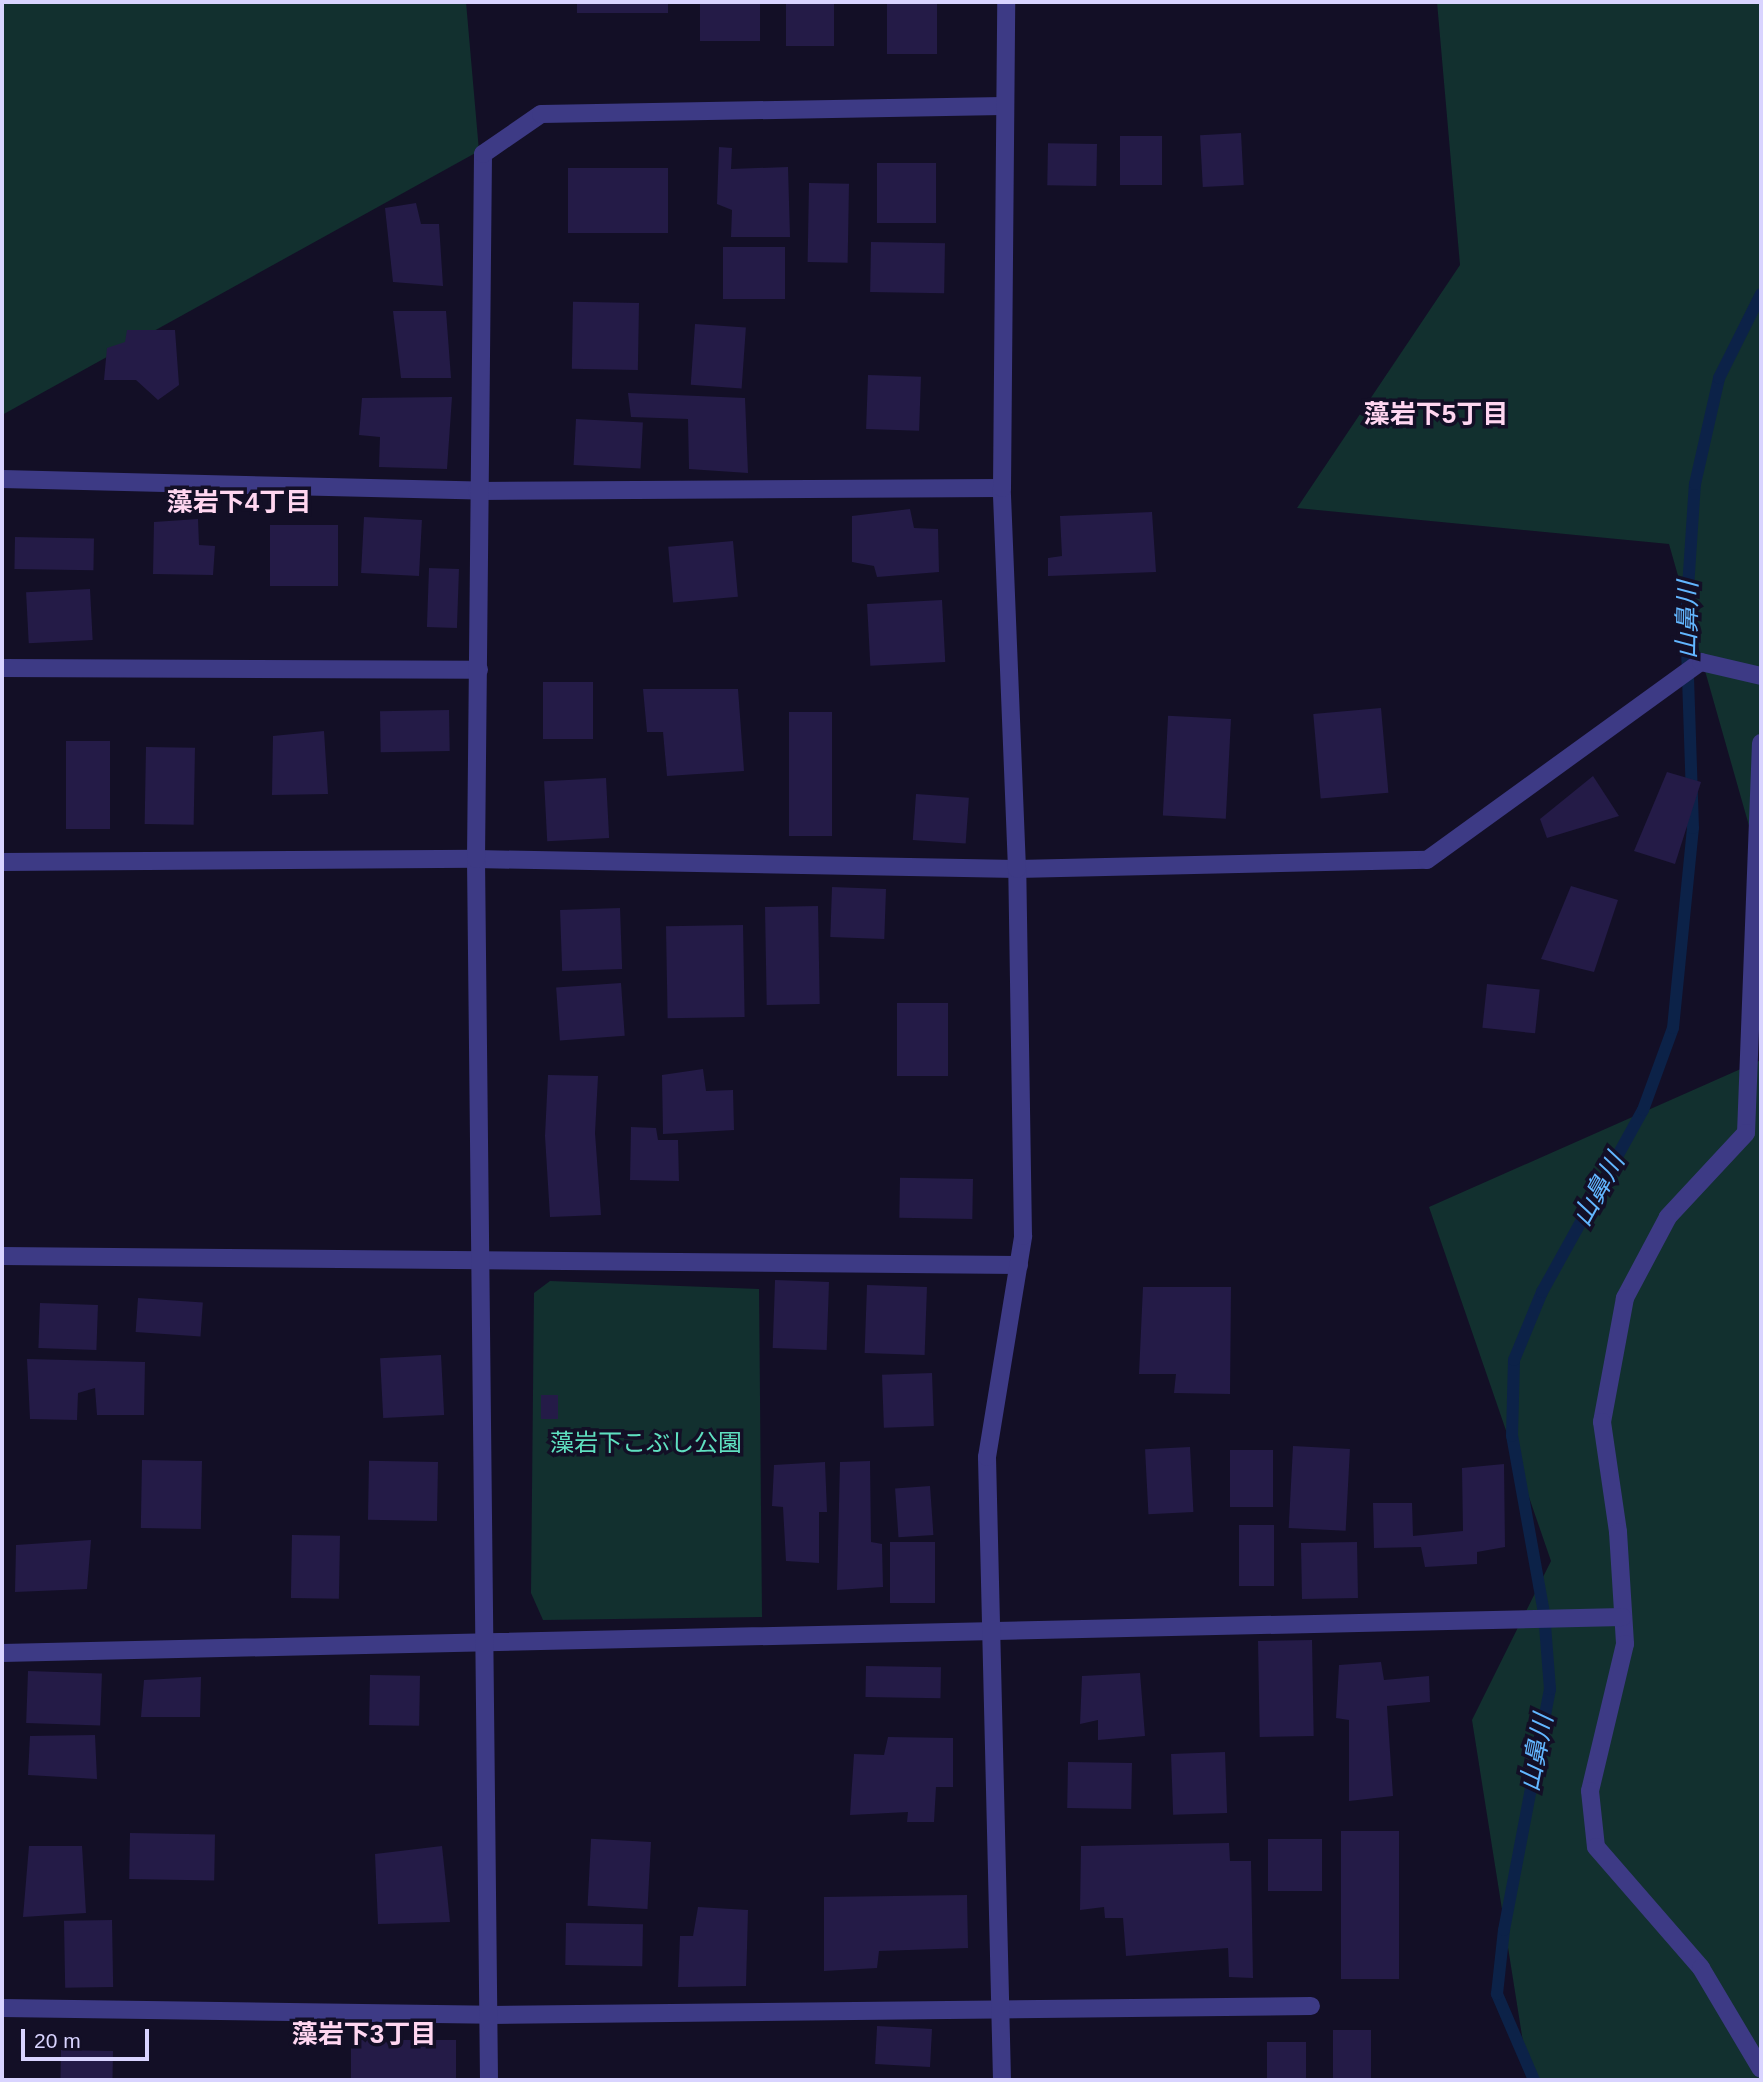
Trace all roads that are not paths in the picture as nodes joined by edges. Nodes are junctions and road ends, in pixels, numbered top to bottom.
1 (1006, 2) edge
2 (1003, 106) junction
3 (2, 479) edge
4 (1002, 488) junction
5 (477, 491) junction
6 (2, 668) edge
7 (479, 670) junction
8 (1761, 676) edge
9 (1761, 743) edge
10 (476, 859) junction
11 (2, 862) edge
12 (1017, 869) junction
13 (2, 1256) edge
14 (478, 1263) junction
15 (1018, 1265) junction
16 (1623, 1617) junction
17 (991, 1632) junction
18 (482, 1644) junction
19 (2, 1653) edge
20 (1311, 2006) dead end
21 (2, 2008) edge
22 (1001, 2012) junction
23 (490, 2015) junction
24 (1761, 2069) edge
25 (489, 2080) edge
26 (1002, 2080) edge

1 - 2 street
2 - 4 street
2 - 5 street
3 - 5 street
4 - 5 street
4 - 12 street
5 - 7 street
6 - 7 street
7 - 10 street
8 - 12 street
9 - 16 street
10 - 11 street
10 - 12 street
10 - 14 street
12 - 15 street
13 - 14 street
14 - 15 street
14 - 18 street
15 - 17 street
16 - 17 street
16 - 24 street
17 - 18 street
17 - 22 street
18 - 19 street
18 - 23 street
20 - 22 street
21 - 23 street
22 - 23 street
22 - 26 street
23 - 25 street

